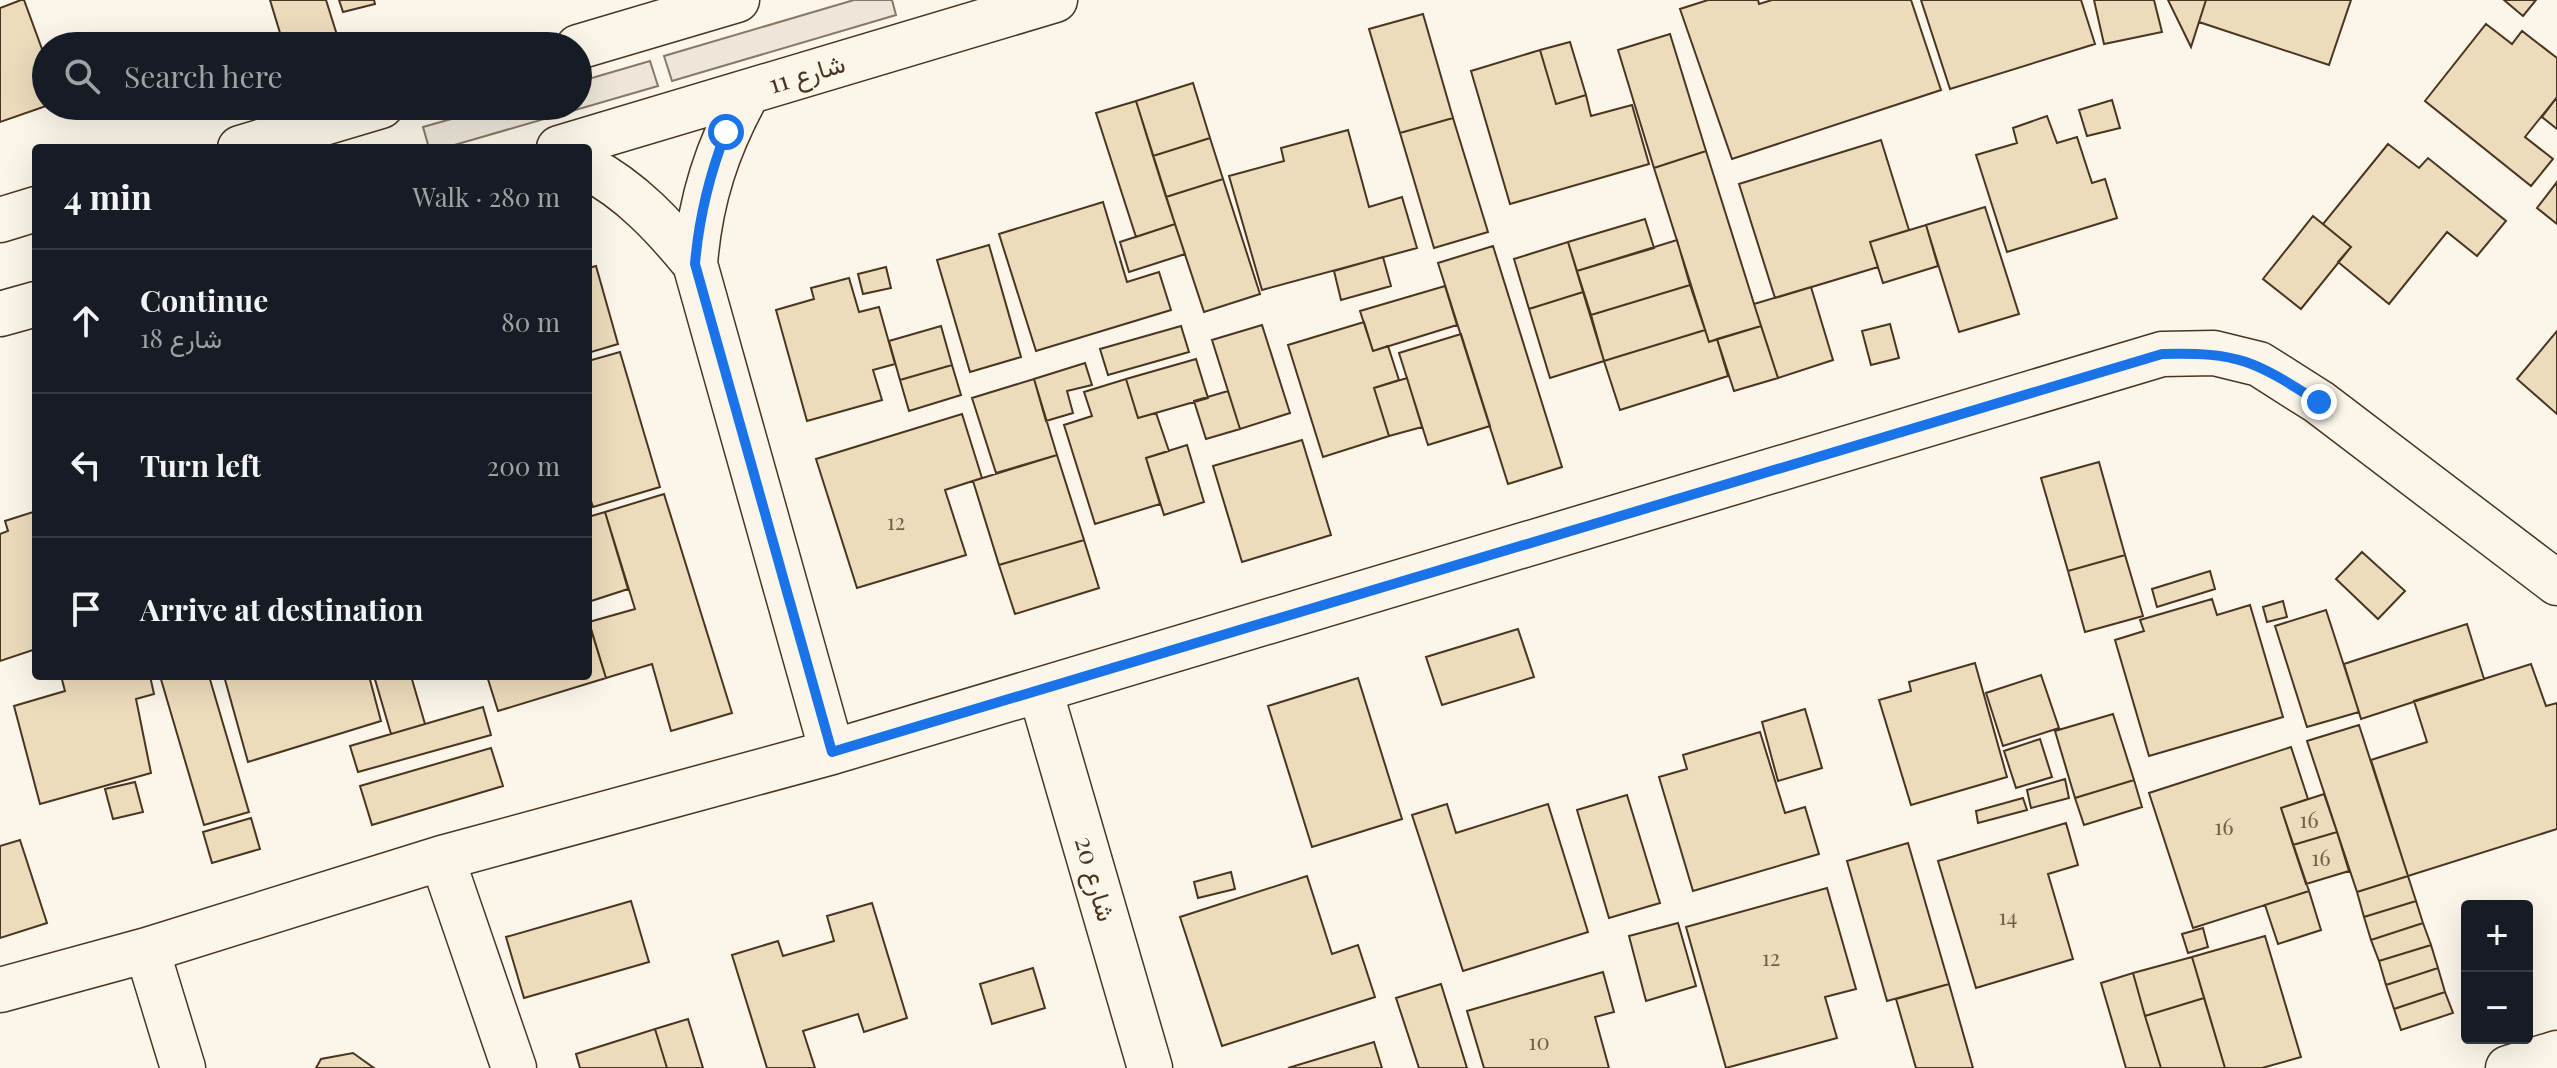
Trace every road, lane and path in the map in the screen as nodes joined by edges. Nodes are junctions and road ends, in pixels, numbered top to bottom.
1 (737, 0) edge
2 (1055, 0) edge
3 (626, 16) edge
4 (592, 38) edge
5 (748, 92) junction
6 (334, 120) edge
7 (253, 144) edge
8 (572, 144) edge
9 (592, 171) edge
10 (32, 210) edge
11 (0, 220) edge
12 (695, 264) junction
13 (32, 305) edge
14 (0, 314) edge
15 (2557, 583) edge
16 (1040, 690) junction
17 (832, 752) junction
18 (442, 858) junction
19 (147, 950) junction
20 (0, 990) edge
21 (2557, 1053) edge
22 (183, 1068) edge
23 (514, 1068) edge
24 (1150, 1068) edge
25 (2508, 1068) edge

1 - 3 street
2 - 5 street, شارع 11
3 - 4 street
5 - 8 street, شارع 11
5 - 12 street
6 - 7 street
9 - 12 street
10 - 11 street
12 - 17 street
13 - 14 street
15 - 16 street
16 - 17 street
16 - 24 street, شارع 20
17 - 18 street
18 - 19 street
18 - 23 street
19 - 20 street
19 - 22 street
21 - 25 street

